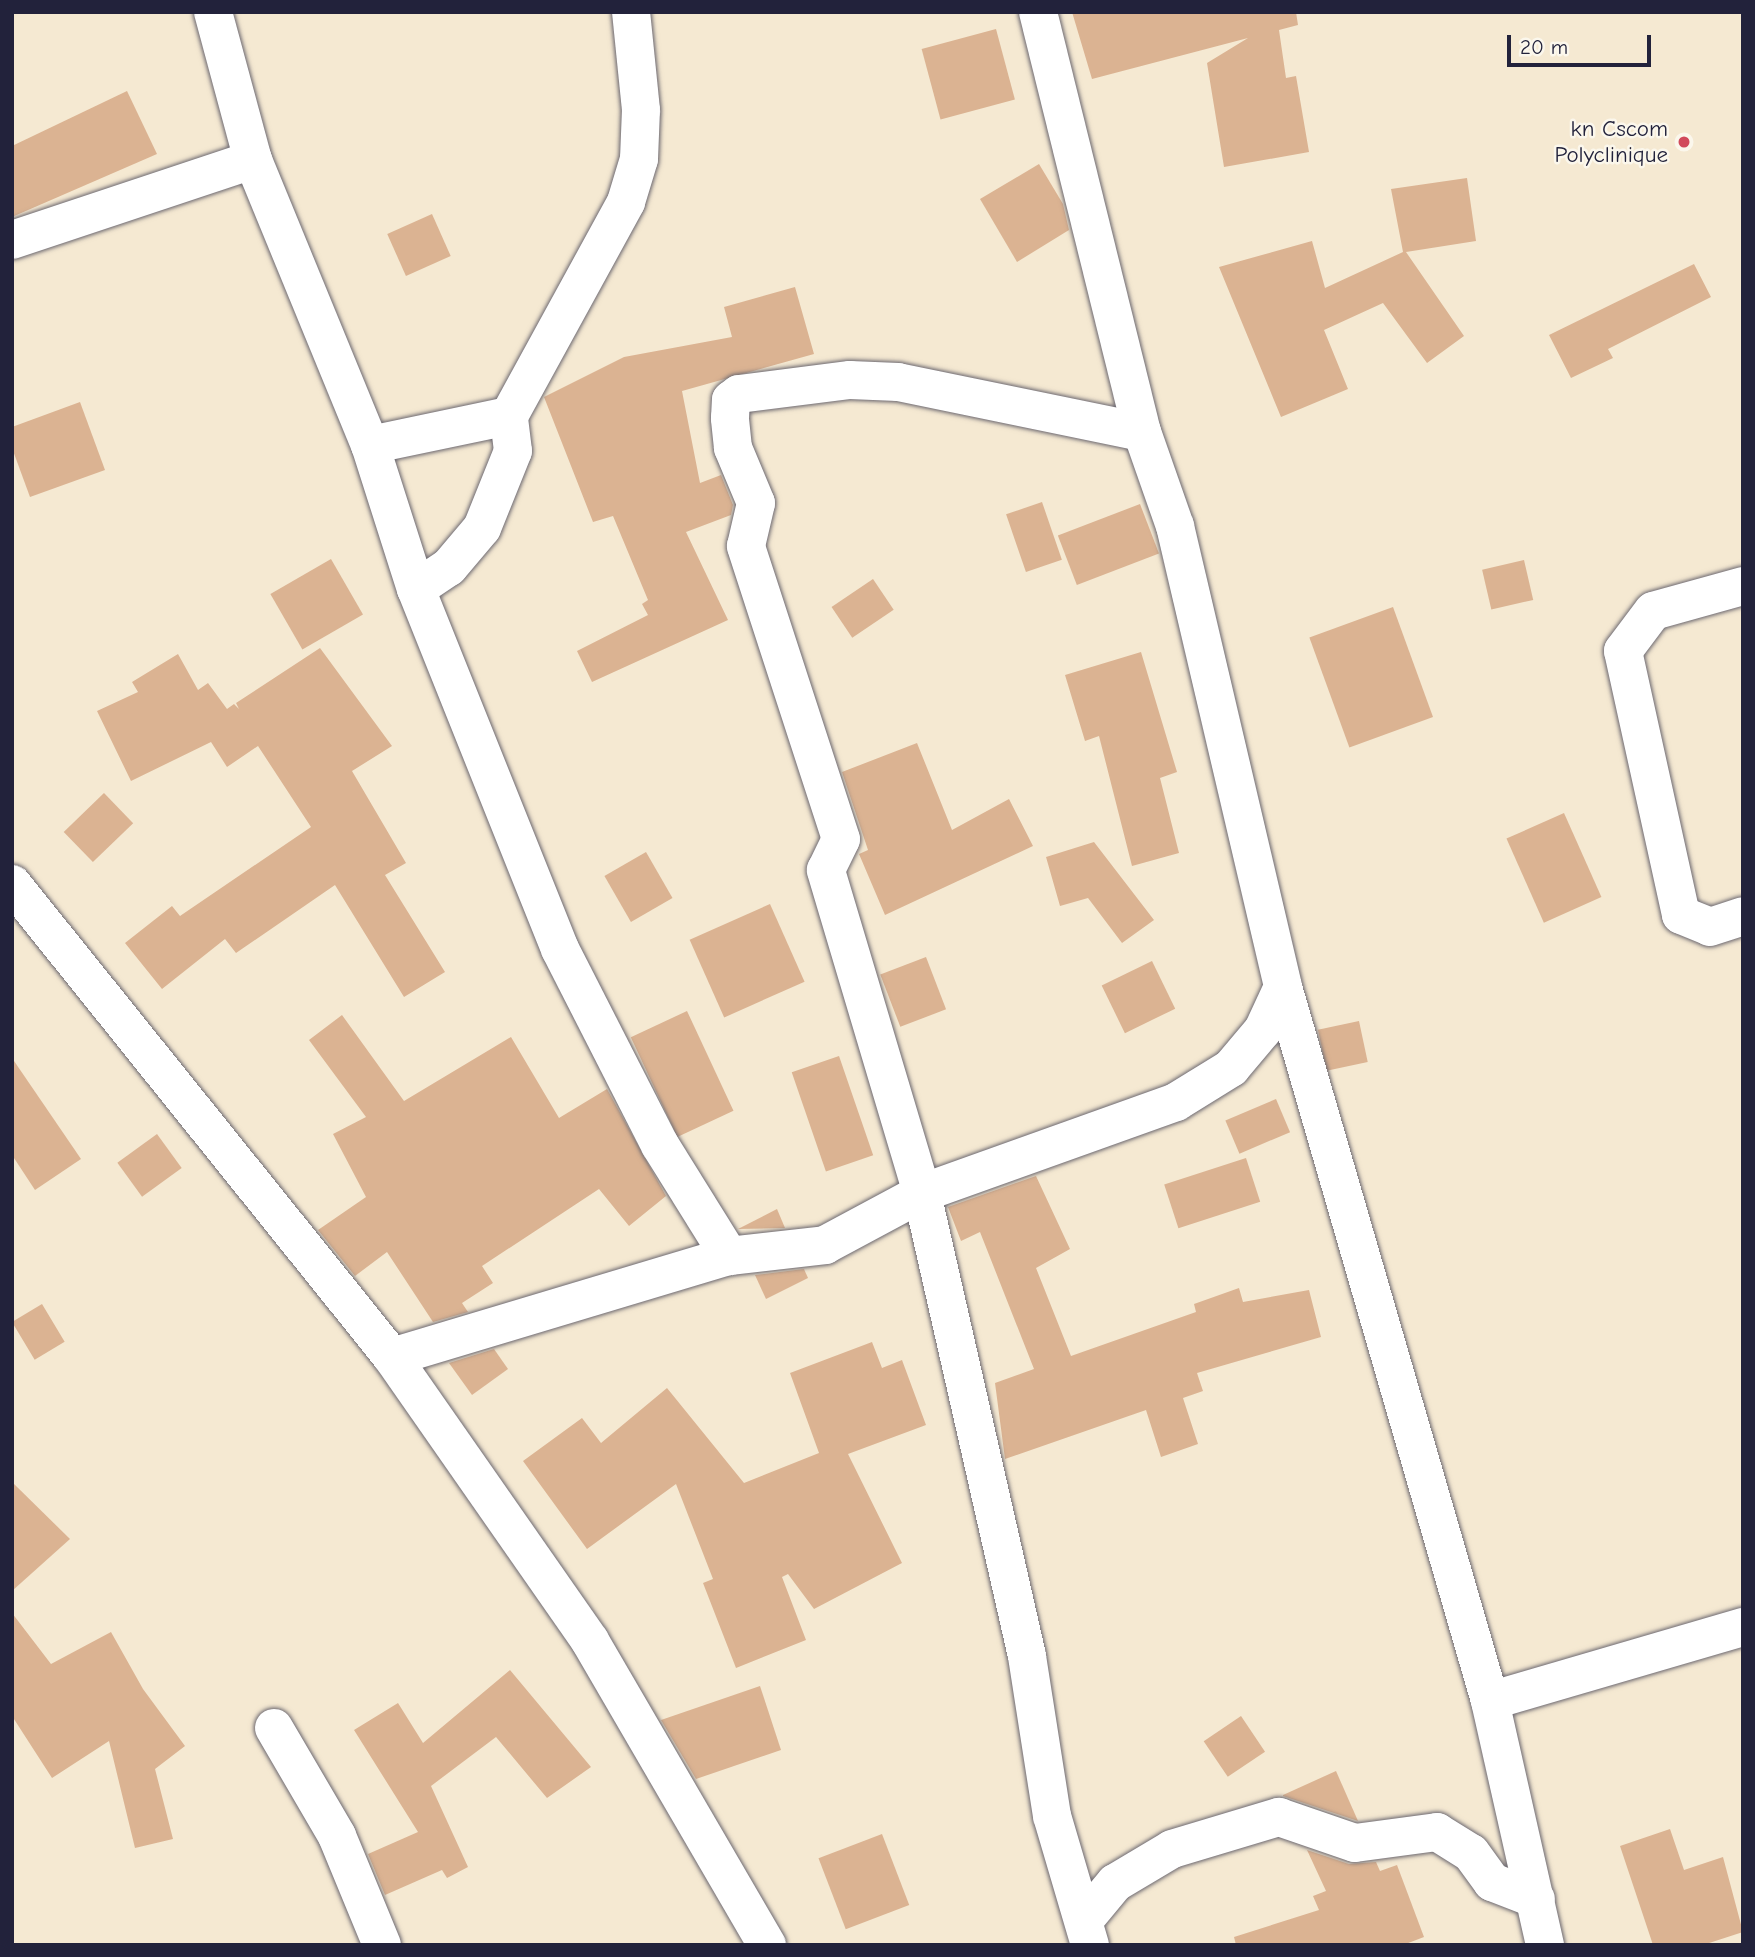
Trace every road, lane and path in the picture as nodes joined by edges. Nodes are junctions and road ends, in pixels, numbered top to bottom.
1 (213, 12) edge
2 (631, 12) edge
3 (1038, 12) edge
4 (253, 160) junction
5 (12, 240) edge
6 (509, 416) junction
7 (1142, 432) junction
8 (370, 445) junction
9 (1743, 586) edge
10 (416, 589) junction
11 (12, 884) edge
12 (1743, 916) edge
13 (1283, 987) junction
14 (922, 1193) junction
15 (729, 1256) junction
16 (392, 1357) junction
17 (1743, 1627) edge
18 (1490, 1701) junction
19 (274, 1728) dead end
20 (1536, 1899) junction
21 (1087, 1938) edge
22 (757, 1942) edge
23 (382, 1945) edge
24 (1545, 1945) edge

1 - 4 street
2 - 6 street
3 - 7 street
4 - 5 street
4 - 8 street
6 - 8 street
6 - 10 street
7 - 13 street
7 - 14 street
8 - 10 street
9 - 12 street
10 - 15 street
11 - 16 street
13 - 14 street
13 - 18 street
14 - 15 street
14 - 21 street
15 - 16 street
16 - 22 street
17 - 18 street
18 - 20 street
19 - 23 street
20 - 21 street
20 - 24 street

